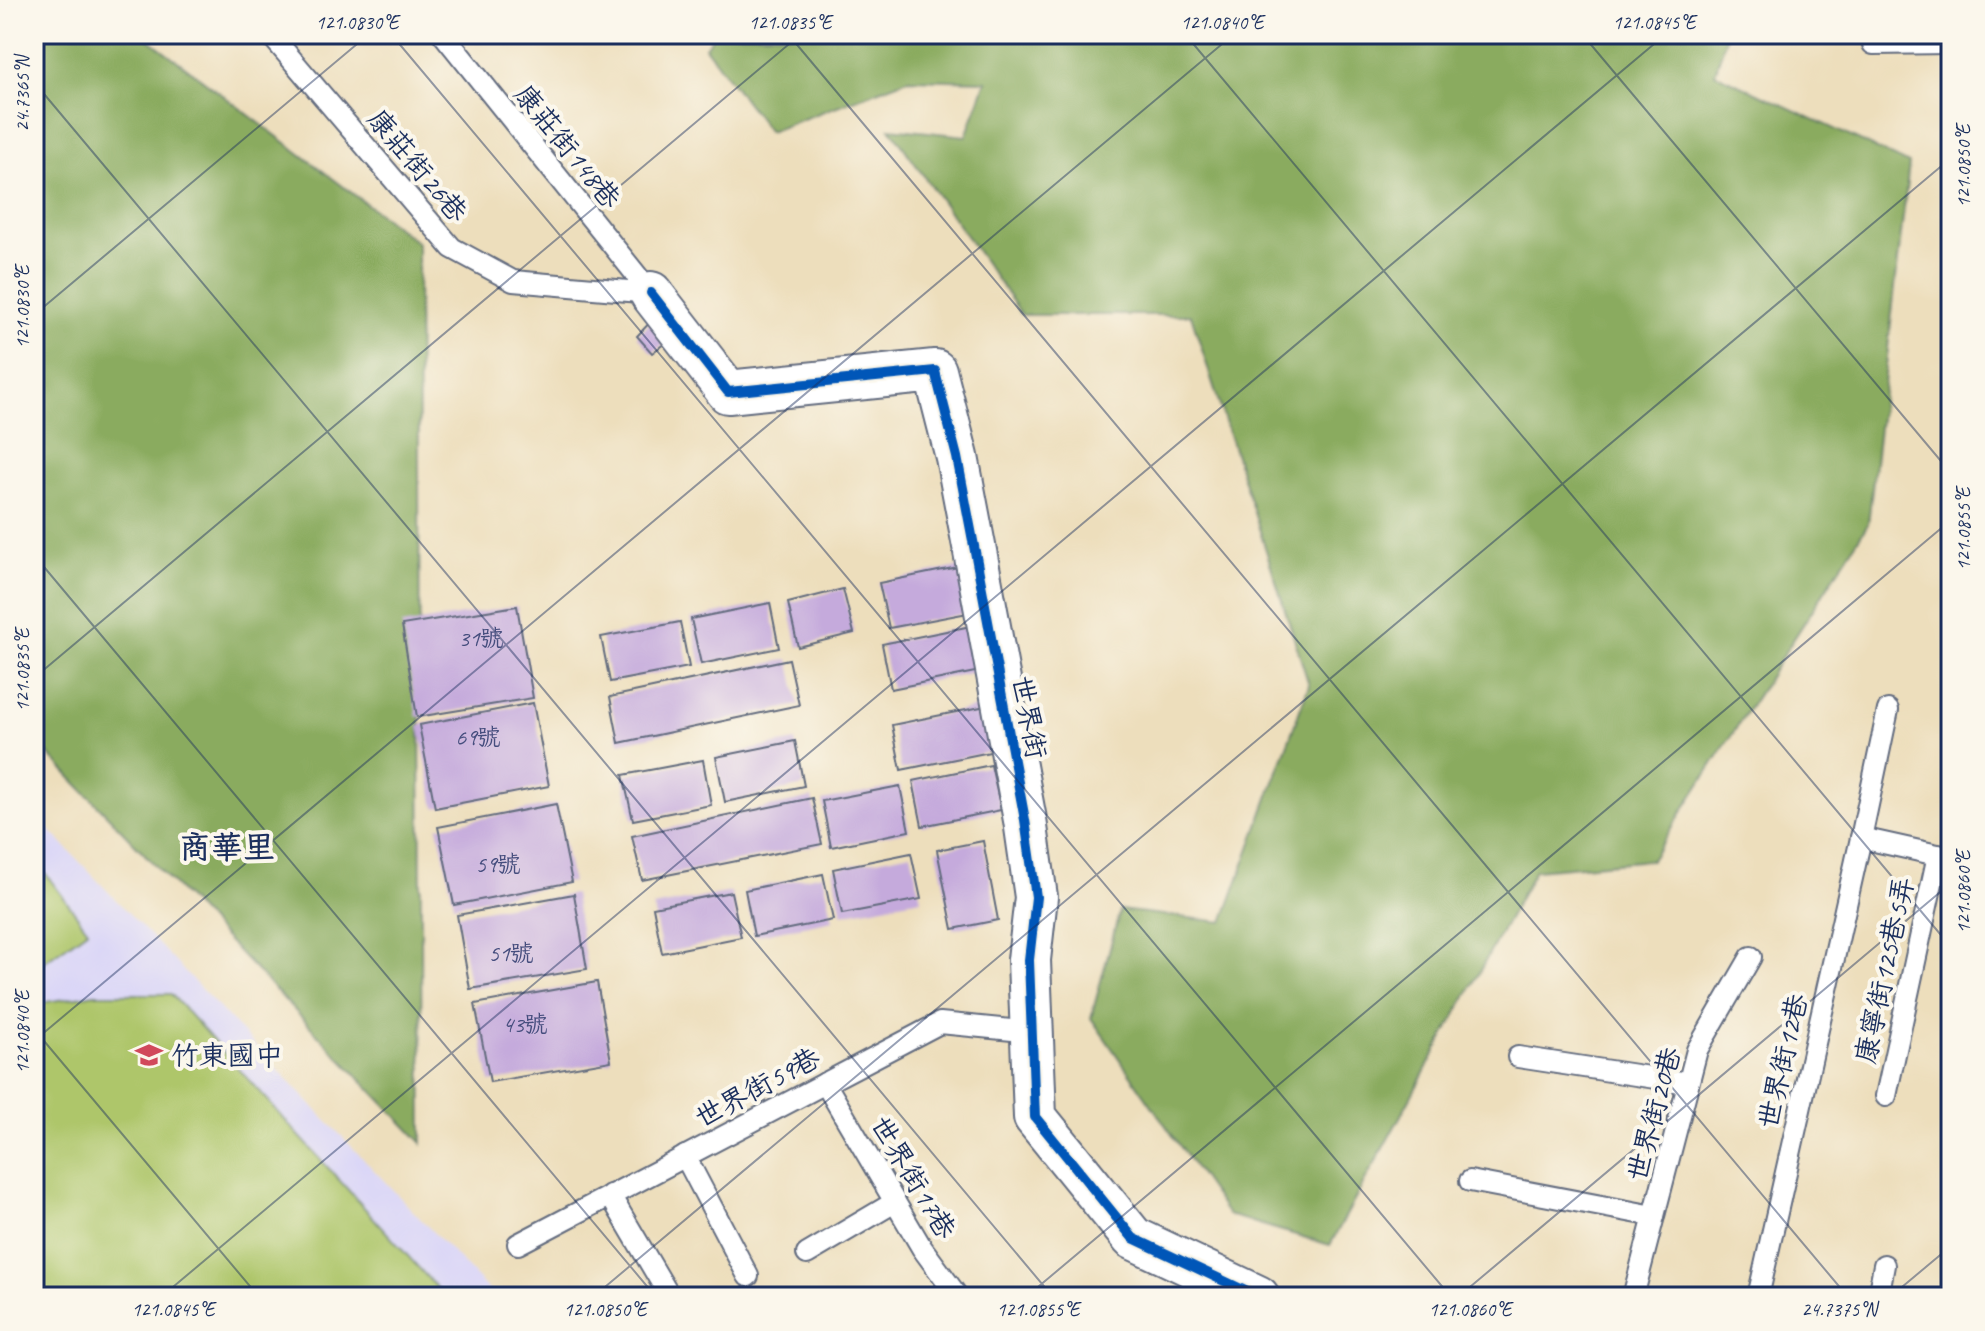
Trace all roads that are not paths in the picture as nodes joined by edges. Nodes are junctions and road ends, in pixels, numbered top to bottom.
1 (270, 34) edge
2 (443, 34) edge
3 (1951, 43) edge
4 (1873, 44) dead end
5 (651, 293) junction
6 (1888, 710) dead end
7 (1861, 838) junction
8 (1944, 856) edge
9 (1751, 957) dead end
10 (1032, 1032) junction
11 (1518, 1057) dead end
12 (825, 1083) junction
13 (1688, 1083) junction
14 (1886, 1096) dead end
15 (685, 1156) junction
16 (1470, 1181) dead end
17 (610, 1195) junction
18 (895, 1202) junction
19 (1654, 1216) junction
20 (518, 1244) dead end
21 (807, 1254) dead end
22 (1884, 1265) dead end
23 (748, 1276) dead end
24 (670, 1297) edge
25 (958, 1297) edge
26 (1258, 1297) edge
27 (1633, 1297) edge
28 (1758, 1297) edge
29 (1878, 1297) edge

1 - 5 lane, 康莊街26巷
2 - 5 lane, 康莊街148巷
3 - 4 lane
5 - 10 street, 世界街
6 - 7 lane, 世界街12巷
7 - 8 lane
7 - 28 lane, 世界街12巷
8 - 14 lane, 康寧街125巷5弄
9 - 13 lane, 世界街20巷
10 - 12 lane, 世界街59巷
10 - 26 street, 世界街
11 - 13 lane
12 - 15 lane, 世界街59巷
12 - 18 lane, 世界街17巷
13 - 19 lane, 世界街20巷
15 - 17 lane, 世界街59巷
15 - 23 lane
16 - 19 lane
17 - 20 lane, 世界街59巷
17 - 24 lane
18 - 21 lane
18 - 25 lane, 世界街17巷
19 - 27 lane, 世界街20巷
22 - 29 lane

